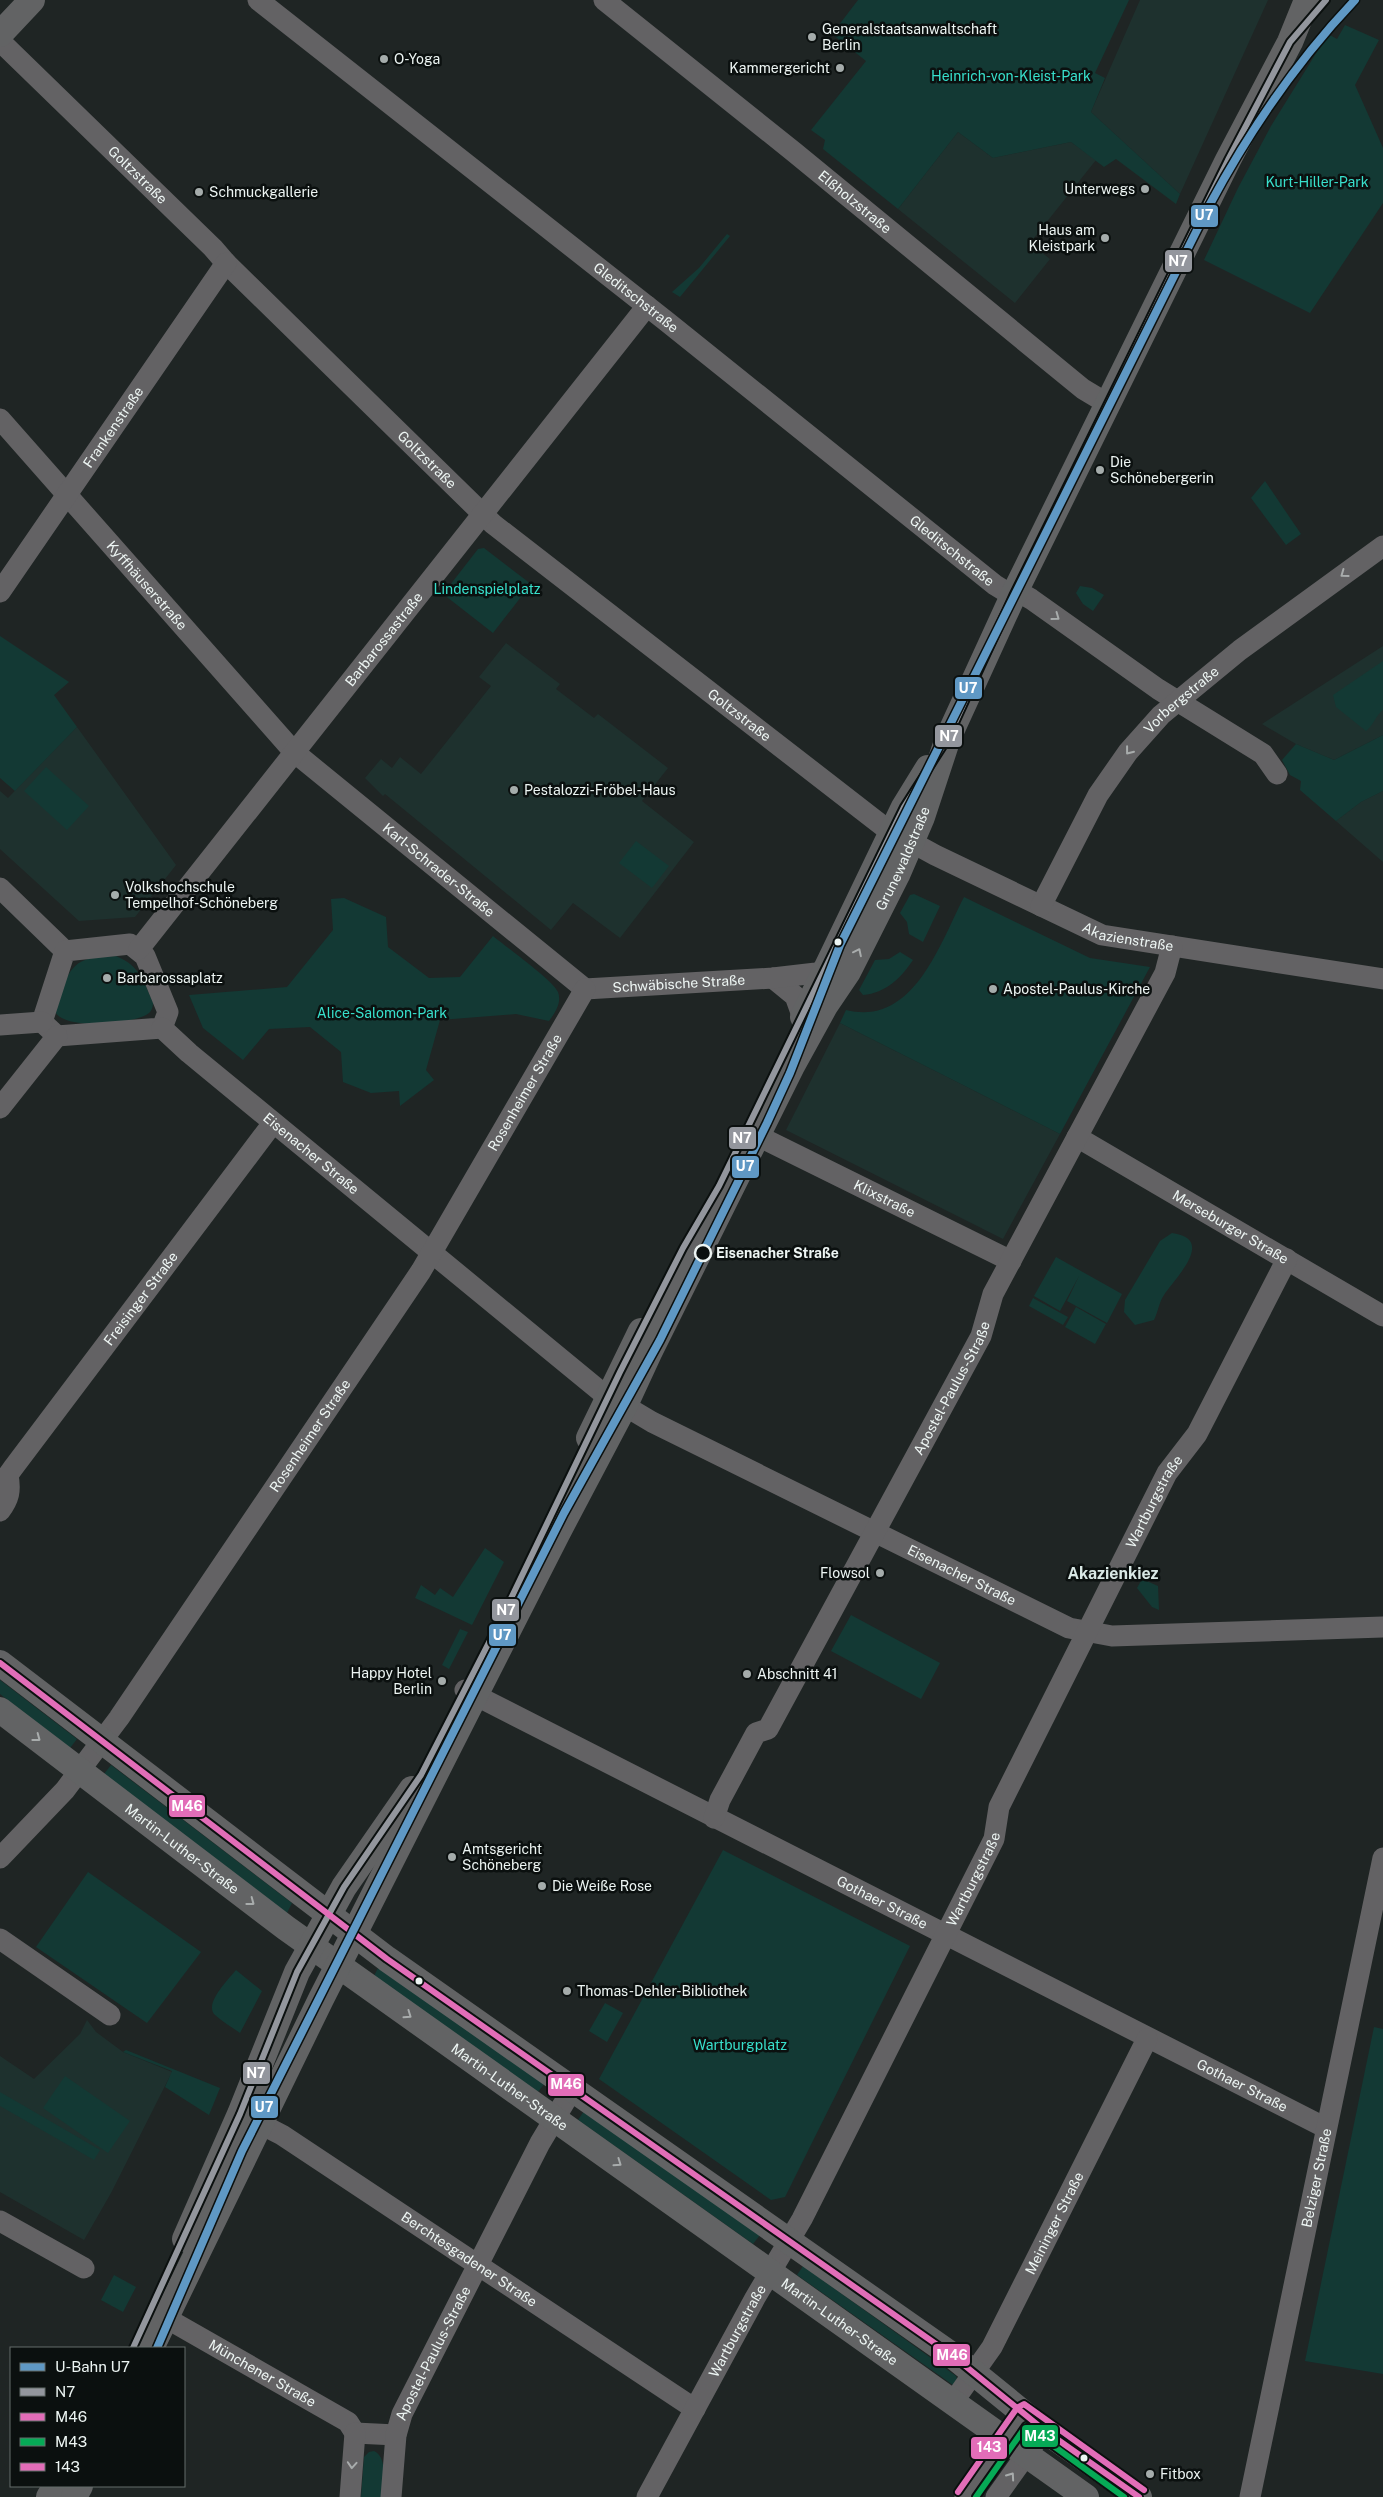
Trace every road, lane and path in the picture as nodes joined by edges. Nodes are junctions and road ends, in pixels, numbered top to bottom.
1 (32, 0) edge
2 (258, 0) edge
3 (604, 0) edge
4 (1307, 0) edge
5 (1326, 0) edge
6 (0, 34) edge
7 (0, 41) edge
8 (1290, 42) junction
9 (226, 263) junction
10 (646, 306) junction
11 (1108, 404) junction
12 (0, 419) edge
13 (67, 495) junction
14 (481, 514) junction
15 (1383, 546) edge
16 (0, 592) edge
17 (1014, 593) junction
18 (1176, 701) junction
19 (294, 752) junction
20 (1277, 774) dead end
21 (902, 837) junction
22 (0, 888) edge
23 (1041, 906) junction
24 (864, 917) junction
25 (1172, 946) junction
26 (139, 949) junction
27 (65, 951) junction
28 (826, 970) junction
29 (773, 978) junction
30 (1383, 979) edge
31 (585, 989) junction
32 (803, 1018) junction
33 (0, 1025) edge
34 (162, 1028) junction
35 (50, 1029) junction
36 (0, 1108) edge
37 (273, 1123) junction
38 (758, 1136) junction
39 (1077, 1137) junction
40 (432, 1253) junction
41 (1287, 1259) junction
42 (1011, 1261) junction
43 (1383, 1316) edge
44 (616, 1402) junction
45 (4, 1476) edge
46 (0, 1511) edge
47 (876, 1534) junction
48 (1383, 1627) edge
49 (1087, 1633) junction
50 (0, 1663) edge
51 (470, 1692) junction
52 (0, 1710) edge
53 (102, 1741) junction
54 (79, 1771) junction
55 (714, 1818) junction
56 (0, 1858) edge
57 (1383, 1858) edge
58 (329, 1914) junction
59 (355, 1934) junction
60 (945, 1936) junction
61 (0, 1939) edge
62 (311, 1946) junction
63 (339, 1966) junction
64 (110, 2015) dead end
65 (1147, 2039) junction
66 (573, 2088) junction
67 (554, 2118) junction
68 (250, 2119) junction
69 (1326, 2128) junction
70 (0, 2221) edge
71 (790, 2240) junction
72 (478, 2266) junction
73 (84, 2268) dead end
74 (771, 2271) junction
75 (166, 2318) junction
76 (134, 2347) edge
77 (152, 2347) edge
78 (973, 2374) junction
79 (953, 2402) junction
80 (695, 2409) junction
81 (1024, 2413) junction
82 (1044, 2430) junction
83 (355, 2433) junction
84 (396, 2435) junction
85 (1005, 2440) junction
86 (1026, 2455) junction
87 (350, 2497) edge
88 (391, 2497) edge
89 (647, 2497) edge
90 (965, 2497) edge
91 (996, 2497) edge
92 (1086, 2497) edge
93 (1139, 2497) edge
94 (1250, 2497) edge

1 - 6 main road
2 - 10 street, Gleditschstraße
3 - 11 street, Elßholzstraße
4 - 8 main road, Grunewaldstraße
5 - 8 main road, Grunewaldstraße
7 - 9 street, Goltzstraße
8 - 11 main road, Grunewaldstraße
9 - 13 street, Frankenstraße
9 - 14 street, Goltzstraße
10 - 14 street, Barbarossastraße
10 - 17 street, Gleditschstraße
11 - 17 main road, Grunewaldstraße
12 - 13 street, Kyffhäuserstraße
13 - 16 street, Frankenstraße
13 - 19 street, Kyffhäuserstraße
14 - 19 street, Barbarossastraße
14 - 21 street, Goltzstraße
15 -> 18 street, Vorbergstraße
17 -> 18 street, Gleditschstraße
17 - 21 main road, Grunewaldstraße
18 - 20 street, Gleditschstraße
18 -> 23 street, Vorbergstraße
19 - 26 street, Barbarossastraße
19 - 31 street, Karl-Schrader-Straße
21 - 23 street, Akazienstraße
21 - 24 main road, Grunewaldstraße
22 - 27 street
23 - 25 street, Akazienstraße
24 - 28 main road, Grunewaldstraße
38 -> 24 main road, Grunewaldstraße
25 - 30 street, Akazienstraße
25 - 39 street, Apostel-Paulus-Straße
26 - 27 street
26 - 34 street
27 - 35 street
28 - 29 street, Schwäbische Straße
28 - 32 main road, Grunewaldstraße
29 - 31 street, Schwäbische Straße
29 - 32 street
31 - 40 street, Rosenheimer Straße
32 - 44 main road, Grunewaldstraße
33 - 35 street
34 - 35 street
34 - 37 street, Eisenacher Straße
35 - 36 street
37 - 40 street, Eisenacher Straße
37 - 45 street, Freisinger Straße
38 - 42 street, Klixstraße
38 - 44 main road, Grunewaldstraße
39 - 41 street, Merseburger Straße
39 - 42 street, Apostel-Paulus-Straße
40 - 44 street, Eisenacher Straße
40 - 53 street, Rosenheimer Straße
41 - 43 street, Merseburger Straße
41 - 49 street, Wartburgstraße
42 - 47 street, Apostel-Paulus-Straße
44 - 47 street, Eisenacher Straße
44 - 51 main road, Grunewaldstraße
45 - 46 street, Freisinger Straße
47 - 49 street, Eisenacher Straße
47 - 55 street, Apostel-Paulus-Straße
48 - 49 street, Eisenacher Straße
49 - 60 street, Wartburgstraße
50 - 53 main road
51 - 55 street, Gothaer Straße
51 - 58 main road, Grunewaldstraße
51 - 59 main road, Grunewaldstraße
52 -> 54 main road, Martin-Luther-Straße
53 - 54 street, Rosenheimer Straße
53 - 58 main road
54 - 56 street, Rosenheimer Straße
54 -> 62 main road, Martin-Luther-Straße
55 - 60 street, Gothaer Straße
57 - 69 street, Belziger Straße
58 - 59 main road
58 - 62 main road, Grunewaldstraße
59 - 63 main road, Grunewaldstraße
59 - 66 main road
60 - 65 street, Gothaer Straße
60 - 71 street, Wartburgstraße
61 - 64 street
62 - 63 main road, Martin-Luther-Straße
62 - 68 main road, Grunewaldstraße
63 -> 67 main road, Martin-Luther-Straße
63 - 68 main road, Grunewaldstraße
65 - 69 street, Gothaer Straße
65 - 78 street, Meininger Straße
66 - 67 street, Apostel-Paulus-Straße
66 - 71 main road
67 - 72 street, Apostel-Paulus-Straße
67 -> 74 main road, Martin-Luther-Straße
68 - 72 street, Berchtesgadener Straße
68 - 75 main road, Grunewaldstraße
68 - 76 main road, Grunewaldstraße
69 - 94 street, Belziger Straße
70 - 73 street
71 - 74 street, Wartburgstraße
71 - 78 main road
72 - 80 street, Berchtesgadener Straße
72 - 84 street, Apostel-Paulus-Straße
74 - 79 main road, Martin-Luther-Straße
74 - 80 street, Wartburgstraße
75 - 77 main road, Grunewaldstraße
75 - 83 street, Münchener Straße
78 - 79 street, Meininger Straße
78 - 81 main road
79 - 85 main road, Martin-Luther-Straße
80 - 89 street, Wartburgstraße
81 - 82 main road
81 - 85 street
82 - 86 street
82 - 93 main road
83 - 84 street, Apostel-Paulus-Straße
83 -> 87 street
84 - 88 street, Apostel-Paulus-Straße
85 - 86 main road, Martin-Luther-Straße
85 - 90 street
91 -> 86 street
86 - 92 main road, Martin-Luther-Straße

